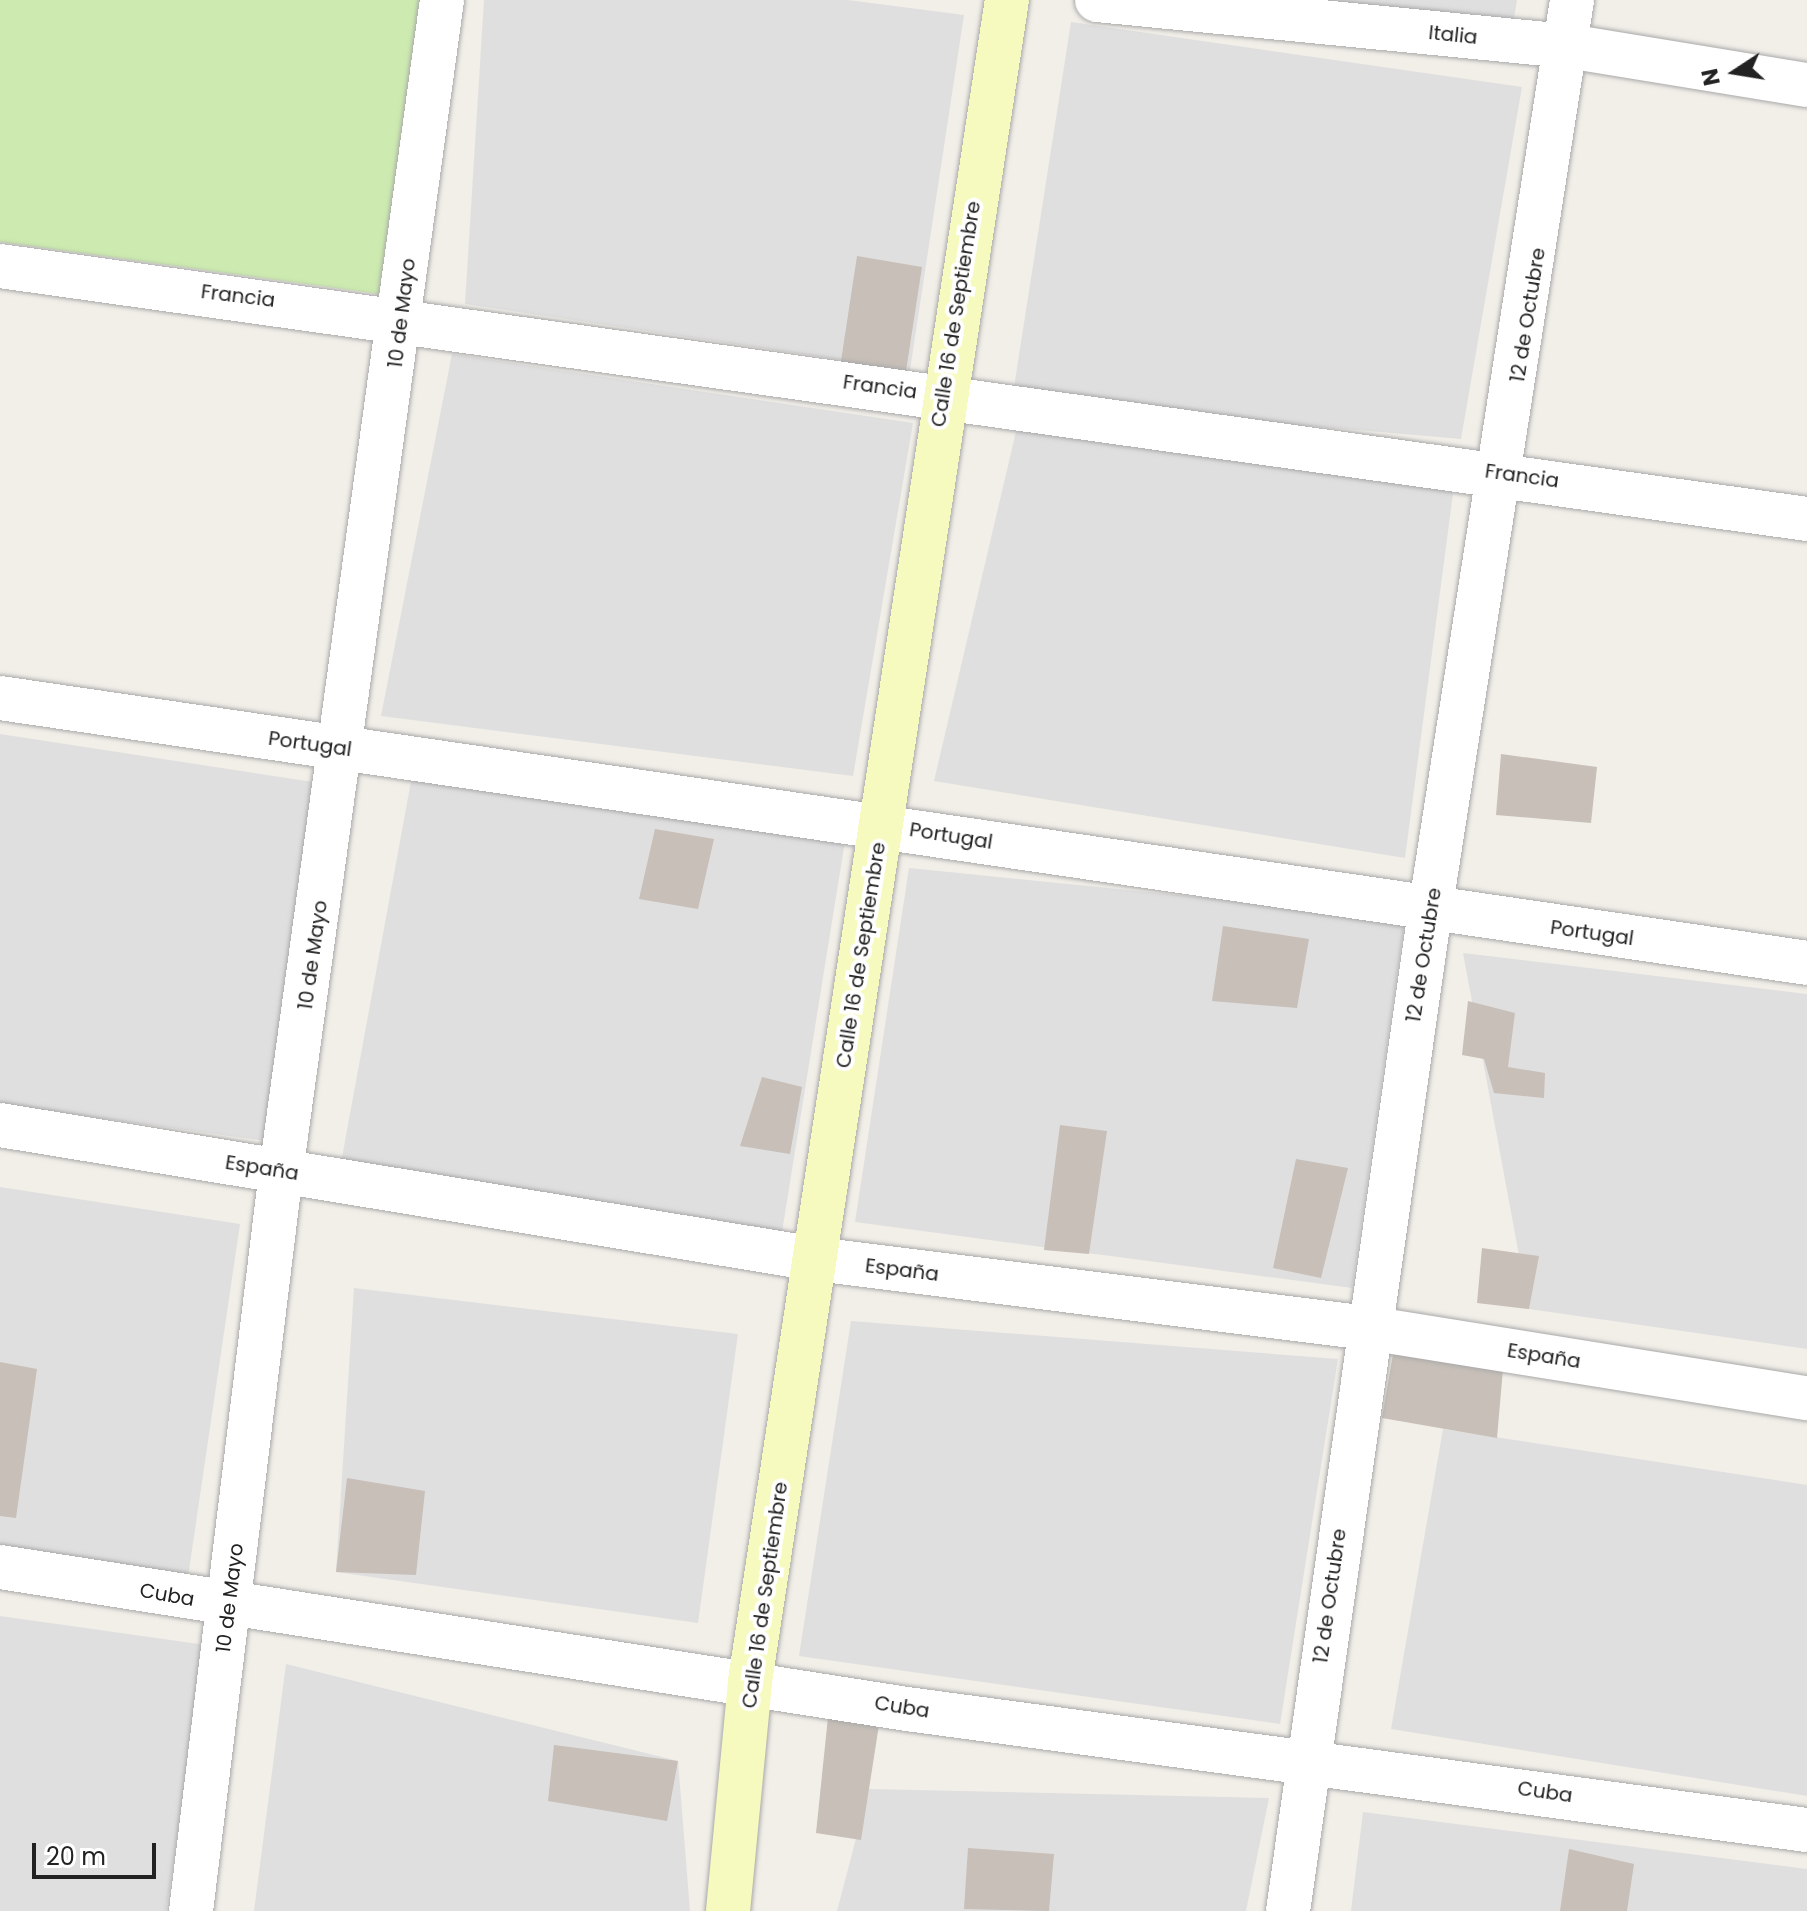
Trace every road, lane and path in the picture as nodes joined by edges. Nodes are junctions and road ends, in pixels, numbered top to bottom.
1 (442, 0) edge
2 (1007, 0) edge
3 (1097, 0) edge
4 (1572, 0) edge
5 (1568, 46) junction
6 (1807, 85) edge
7 (0, 266) edge
8 (402, 317) junction
9 (942, 396) junction
10 (1503, 473) junction
11 (1807, 519) edge
12 (0, 698) edge
13 (344, 749) junction
14 (881, 824) junction
15 (1430, 911) junction
16 (1807, 963) edge
17 (0, 1125) edge
18 (281, 1172) junction
19 (816, 1259) junction
20 (1368, 1328) junction
21 (1807, 1398) edge
22 (0, 1567) edge
23 (229, 1605) junction
24 (750, 1681) junction
25 (1308, 1757) junction
26 (1807, 1830) edge
27 (191, 1911) edge
28 (728, 1911) edge
29 (1288, 1911) edge

1 - 8 street, 10 de Mayo
2 - 9 street, Calle 16 de Septiembre
3 - 5 street, Italia
4 - 5 street, 12 de Octubre
5 - 6 street, Italia
5 - 10 street, 12 de Octubre
7 - 8 street, Francia
8 - 9 street, Francia
8 - 13 street, 10 de Mayo
9 - 10 street, Francia
9 - 14 street, Calle 16 de Septiembre
10 - 11 street, Francia
10 - 15 street, 12 de Octubre
12 - 13 street, Portugal
13 - 14 street, Portugal
13 - 18 street, 10 de Mayo
14 - 15 street, Portugal
14 - 19 street, Calle 16 de Septiembre
15 - 16 street, Portugal
15 - 20 street, 12 de Octubre
17 - 18 street, España
18 - 19 street, España
18 - 23 street, 10 de Mayo
19 - 20 street, España
19 - 24 street, Calle 16 de Septiembre
20 - 21 street, España
20 - 25 street, 12 de Octubre
22 - 23 street, Cuba
23 - 24 street, Cuba
23 - 27 street, 10 de Mayo
24 - 25 street, Cuba
24 - 28 street, Calle 16 de Septiembre
25 - 26 street, Cuba
25 - 29 street, 12 de Octubre

